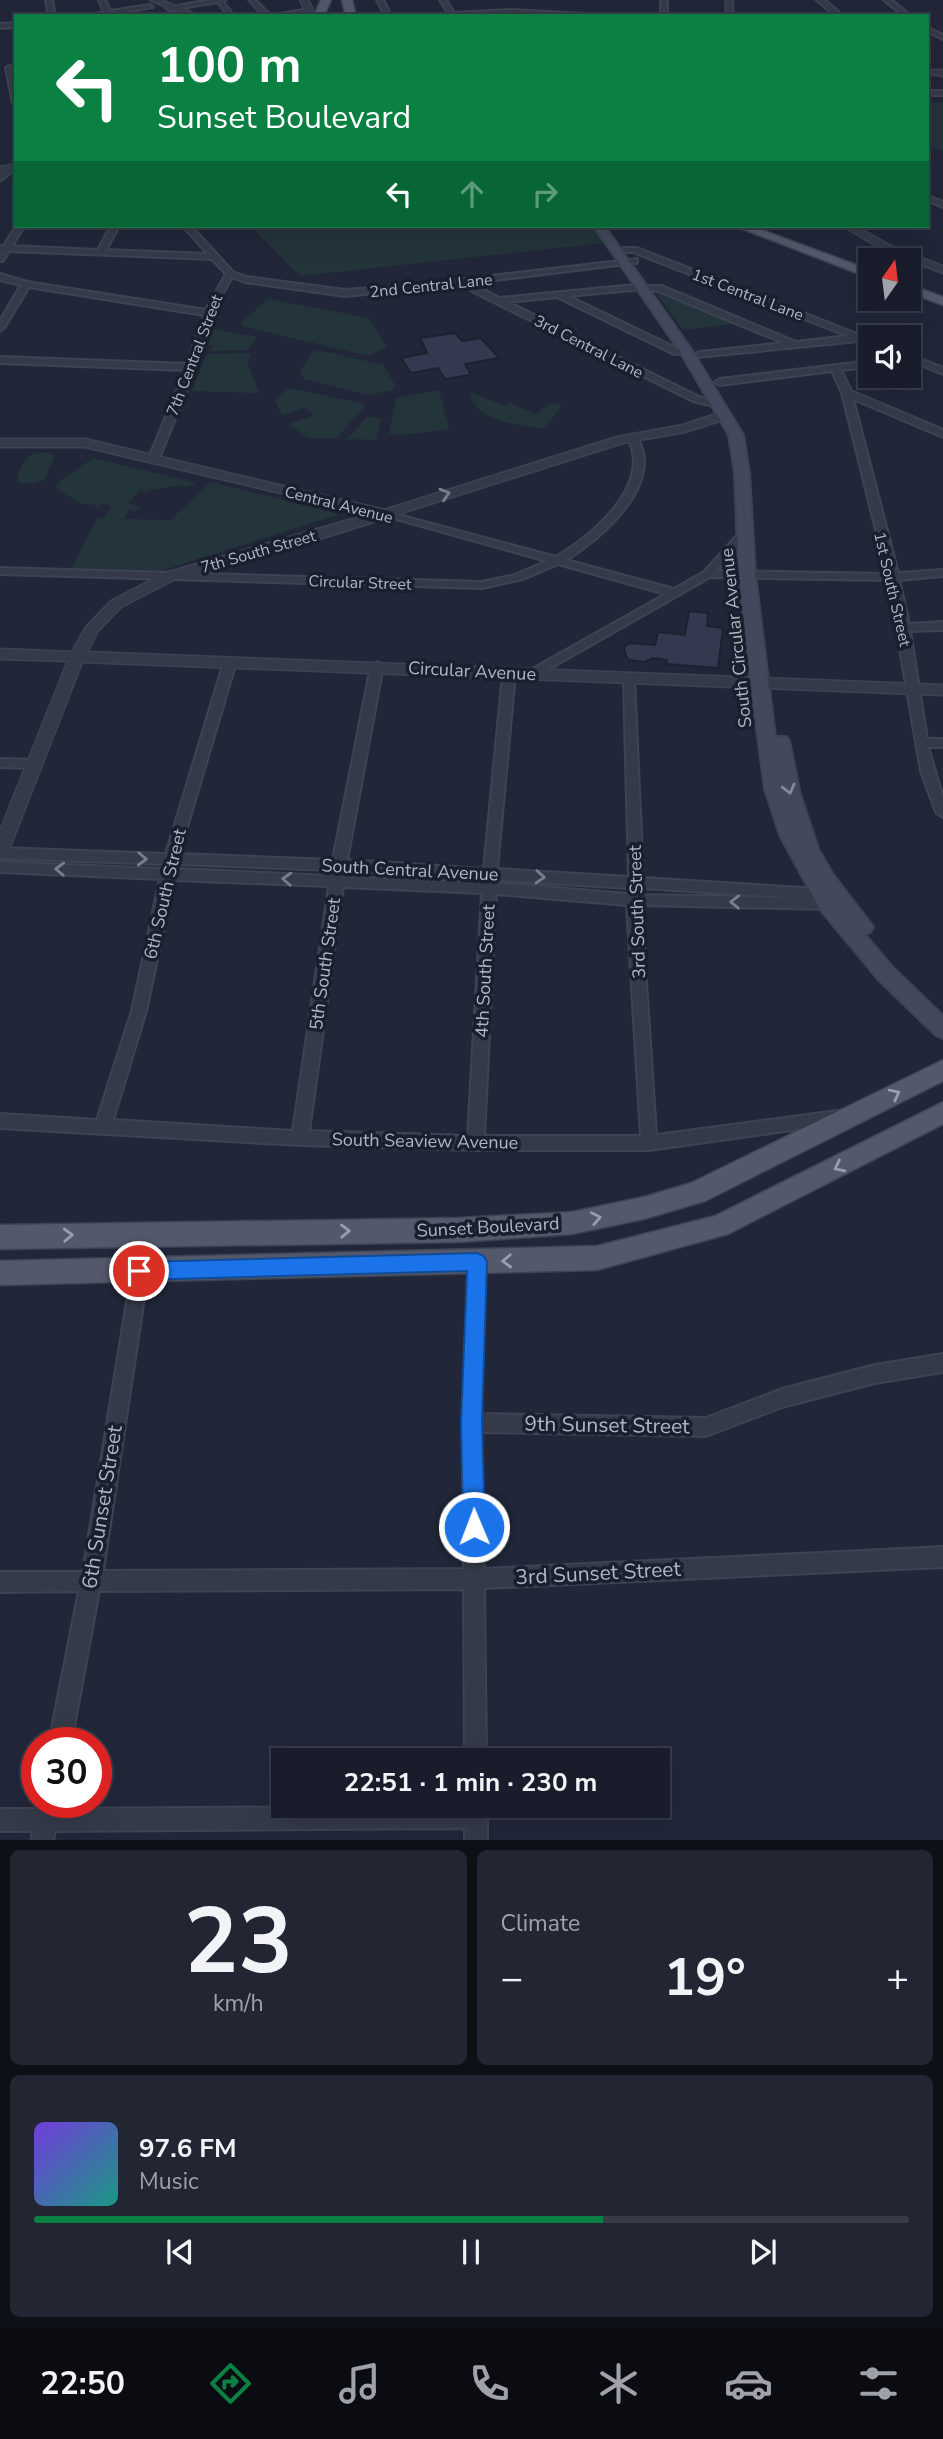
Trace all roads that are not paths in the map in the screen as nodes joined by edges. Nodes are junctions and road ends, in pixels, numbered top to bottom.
1 (102, 0) edge
2 (220, 0) edge
3 (252, 0) edge
4 (304, 0) edge
5 (815, 0) edge
6 (820, 0) edge
7 (887, 0) edge
8 (152, 4) edge
9 (589, 7) dead end
10 (169, 8) junction
11 (511, 12) edge
12 (108, 13) junction
13 (102, 14) edge
14 (189, 14) edge
15 (266, 14) edge
16 (310, 14) edge
17 (472, 14) edge
18 (493, 14) edge
19 (538, 14) edge
20 (566, 14) edge
21 (593, 14) edge
22 (832, 14) edge
23 (838, 14) edge
24 (905, 14) edge
25 (12, 67) edge
26 (0, 68) edge
27 (14, 85) edge
28 (14, 167) edge
29 (0, 170) edge
30 (0, 179) edge
31 (19, 228) edge
32 (114, 228) edge
33 (189, 228) edge
34 (601, 228) edge
35 (611, 228) edge
36 (746, 228) edge
37 (776, 228) edge
38 (852, 228) edge
39 (3, 249) edge
40 (102, 252) junction
41 (215, 257) junction
42 (629, 258) junction
43 (858, 258) edge
44 (0, 259) edge
45 (858, 270) edge
46 (943, 270) edge
47 (230, 274) junction
48 (0, 277) edge
49 (921, 281) edge
50 (462, 282) junction
51 (26, 284) junction
52 (647, 287) junction
53 (943, 289) edge
54 (921, 293) edge
55 (559, 294) junction
56 (499, 300) junction
57 (943, 301) edge
58 (0, 306) edge
59 (13, 306) junction
60 (209, 313) junction
61 (0, 328) edge
62 (858, 337) edge
63 (858, 341) edge
64 (797, 346) junction
65 (693, 353) junction
66 (0, 360) edge
67 (921, 363) edge
68 (858, 365) edge
69 (191, 367) junction
70 (835, 368) junction
71 (943, 371) edge
72 (720, 382) junction
73 (847, 393) junction
74 (722, 410) junction
75 (943, 434) edge
76 (633, 438) junction
77 (0, 443) edge
78 (155, 458) junction
79 (380, 513) junction
80 (744, 534) junction
81 (557, 561) junction
82 (0, 571) edge
83 (943, 573) edge
84 (708, 574) junction
85 (753, 575) junction
86 (170, 576) junction
87 (891, 578) junction
88 (673, 592) junction
89 (943, 626) edge
90 (904, 628) junction
91 (0, 654) edge
92 (77, 657) junction
93 (230, 662) junction
94 (377, 666) junction
95 (509, 674) junction
96 (533, 674) junction
97 (630, 681) junction
98 (765, 685) junction
99 (913, 690) junction
100 (943, 690) edge
101 (922, 743) junction
102 (943, 743) edge
103 (0, 763) edge
104 (35, 764) junction
105 (943, 812) edge
106 (0, 852) edge
107 (339, 865) junction
108 (170, 866) junction
109 (0, 867) edge
110 (489, 881) junction
111 (337, 882) junction
112 (636, 884) junction
113 (824, 899) junction
114 (634, 900) junction
115 (943, 1014) edge
116 (943, 1029) edge
117 (943, 1070) edge
118 (943, 1112) edge
119 (849, 1116) junction
120 (0, 1121) edge
121 (103, 1127) junction
122 (943, 1129) edge
123 (300, 1138) junction
124 (476, 1143) junction
125 (649, 1143) junction
126 (877, 1148) junction
127 (290, 1232) junction
128 (0, 1237) edge
129 (477, 1262) junction
130 (288, 1267) junction
131 (139, 1271) junction
132 (0, 1273) edge
133 (943, 1363) edge
134 (472, 1423) junction
135 (943, 1557) edge
136 (475, 1579) junction
137 (0, 1582) edge
138 (91, 1583) junction
139 (63, 1727) edge
140 (475, 1748) edge
141 (271, 1816) edge
142 (476, 1818) edge
143 (0, 1820) edge
144 (46, 1821) edge
145 (477, 1840) edge

1 - 12 street
2 - 10 street
3 - 15 street
4 - 16 street
5 - 22 street
6 - 23 street
7 - 24 street
8 - 10 street
8 - 12 street
9 - 21 street
10 - 14 street
11 - 17 street
11 - 18 street
11 - 19 street
11 - 20 street
12 - 13 street
25 - 26 street
25 - 27 street
28 - 29 street
28 - 30 street
31 - 39 street
32 - 40 street
33 - 41 street, 7th Central Street
34 - 42 main road, South Circular Avenue
35 - 42 main road, South Circular Avenue
36 - 45 main road
37 - 43 main road
38 - 46 street
39 - 40 street
39 - 44 street
40 - 41 street
41 - 47 street, 7th Central Street
42 - 50 street, 2nd Central Lane
42 - 52 main road, South Circular Avenue
42 - 62 street, 1st Central Lane
47 - 50 street, 2nd Central Lane
47 - 60 street, 7th Central Street
48 - 51 street
49 - 53 main road
50 - 56 street, 3rd Central Lane
51 - 59 street
51 - 60 street
52 - 55 street
52 - 64 street
52 - 65 main road, South Circular Avenue
54 - 57 main road
55 - 56 street
55 - 65 street
56 - 74 street, 3rd Central Lane
58 - 59 street
59 - 61 street
60 - 69 street, 7th Central Street
63 - 64 street
64 - 65 street
65 - 72 main road, South Circular Avenue
65 - 74 main road, South Circular Avenue
66 - 69 street
67 - 71 street
68 - 70 street
69 - 78 street, 7th Central Street
70 - 72 street
70 - 73 street, 1st South Street
72 - 85 main road, South Circular Avenue
73 - 75 street
73 - 87 street, 1st South Street
74 - 76 street, 7th South Street
74 - 80 main road, South Circular Avenue
79 -> 76 street, 7th South Street
76 - 81 street, Circular Street
77 - 78 street, Central Avenue
78 - 79 street, Central Avenue
79 - 81 street, Central Avenue
79 - 86 street, 7th South Street
80 - 84 street
80 - 85 main road, South Circular Avenue
81 - 86 street, Circular Street
81 - 88 street, Central Avenue
82 - 86 street, Circular Street
83 - 87 street
84 - 85 street
84 - 88 street
85 - 87 street
85 - 98 main road, South Circular Avenue
86 - 92 street, 7th South Street
87 - 90 street, 1st South Street
88 - 96 street
89 - 90 street
90 - 99 street, 1st South Street
91 - 92 street, Circular Avenue
92 - 93 street, Circular Avenue
92 - 104 street, 7th South Street
93 - 94 street, Circular Avenue
93 - 108 street, 6th South Street
94 - 95 street, Circular Avenue
94 - 107 street, 5th South Street
95 - 96 street, Circular Avenue
95 - 110 street, 4th South Street
96 - 97 street, Circular Avenue
97 - 98 street, Circular Avenue
97 - 112 street, 3rd South Street
98 - 99 street, Circular Avenue
98 - 113 main road, South Circular Avenue
98 -> 115 main road, South Circular Avenue
99 - 100 street, Circular Avenue
99 - 101 street, 1st South Street
101 - 102 street
101 - 105 street, 1st South Street
103 - 104 street
104 - 106 street, 7th South Street
106 -> 108 street, South Central Avenue
107 - 108 street, South Central Avenue
107 - 110 street, South Central Avenue
107 - 111 street, 5th South Street
108 -> 109 street
111 -> 108 street
108 - 121 street, 6th South Street
110 - 111 street
110 -> 112 street, South Central Avenue
110 - 114 street
110 - 124 street, 4th South Street
111 - 123 street, 5th South Street
112 - 113 street, South Central Avenue
112 - 114 street, 3rd South Street
113 -> 114 street
113 - 116 main road, South Circular Avenue
114 - 125 street, 3rd South Street
119 -> 117 main road, Sunset Boulevard
118 - 126 main road, Sunset Boulevard
119 - 125 street, South Seaview Avenue
127 -> 119 main road, Sunset Boulevard
120 - 121 street, South Seaview Avenue
121 - 123 street, South Seaview Avenue
122 - 126 main road
123 - 124 street, South Seaview Avenue
124 - 125 street, South Seaview Avenue
126 -> 129 main road, Sunset Boulevard
128 -> 127 main road, Sunset Boulevard
127 - 130 main road
129 - 130 main road, Sunset Boulevard
129 - 134 street
130 - 131 main road, Sunset Boulevard
131 - 132 main road, Sunset Boulevard
131 - 138 street, 6th Sunset Street
133 - 134 street, 9th Sunset Street
134 - 136 street
135 - 136 street, 3rd Sunset Street
136 - 138 street, 3rd Sunset Street
136 - 140 street
137 - 138 street, 3rd Sunset Street
138 - 139 street, 6th Sunset Street
141 - 144 street
142 - 145 street
143 - 144 street

